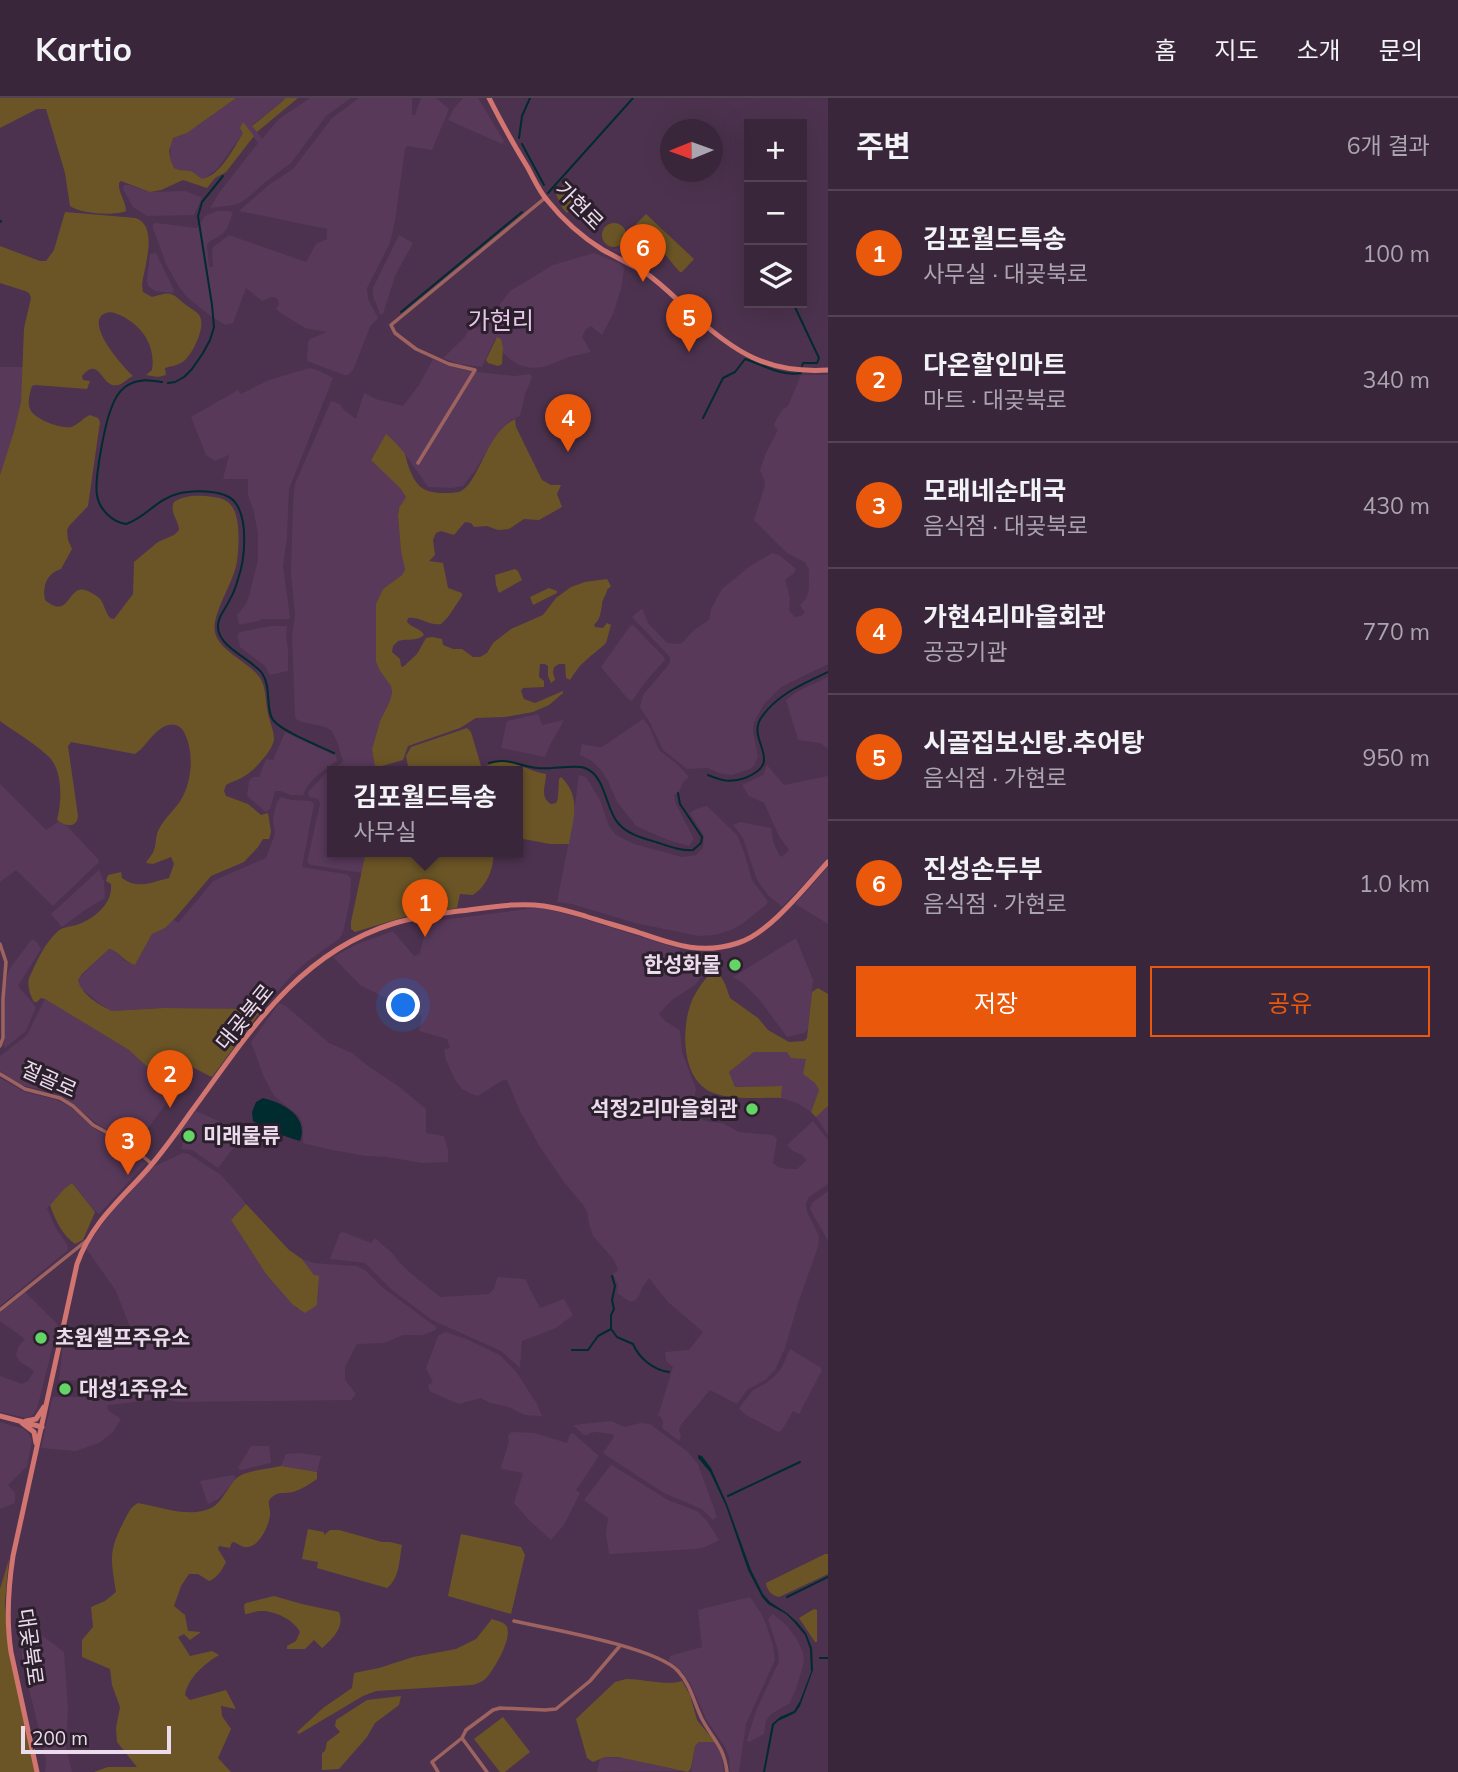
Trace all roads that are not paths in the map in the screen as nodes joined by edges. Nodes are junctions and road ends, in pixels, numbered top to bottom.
1 (489, 98) edge
2 (545, 198) junction
3 (828, 370) edge
4 (418, 463) dead end
5 (828, 863) edge
6 (0, 944) edge
7 (0, 1046) edge
8 (0, 1074) edge
9 (152, 1164) junction
10 (87, 1240) junction
11 (0, 1310) edge
12 (47, 1401) junction
13 (0, 1416) edge
14 (20, 1422) junction
15 (42, 1427) junction
16 (37, 1448) junction
17 (514, 1621) dead end
18 (620, 1646) junction
19 (462, 1738) junction
20 (37, 1772) edge
21 (438, 1772) edge
22 (487, 1772) edge
23 (727, 1772) edge

1 - 2 street, 가현로
2 - 3 street, 가현로
2 - 4 street
5 - 9 street, 대곶북로
6 - 7 street, 절골로
8 - 9 street, 절골로
9 - 10 street, 대곶북로
10 - 11 street
10 - 12 street, 대곶북로
12 - 14 street
12 - 15 street, 대곶북로
13 - 14 street
14 - 15 street
14 - 16 street
15 - 16 street, 대곶북로
16 - 20 street, 대곶북로
17 - 18 street
18 - 19 street
18 - 23 street
19 - 21 street
19 - 22 street

